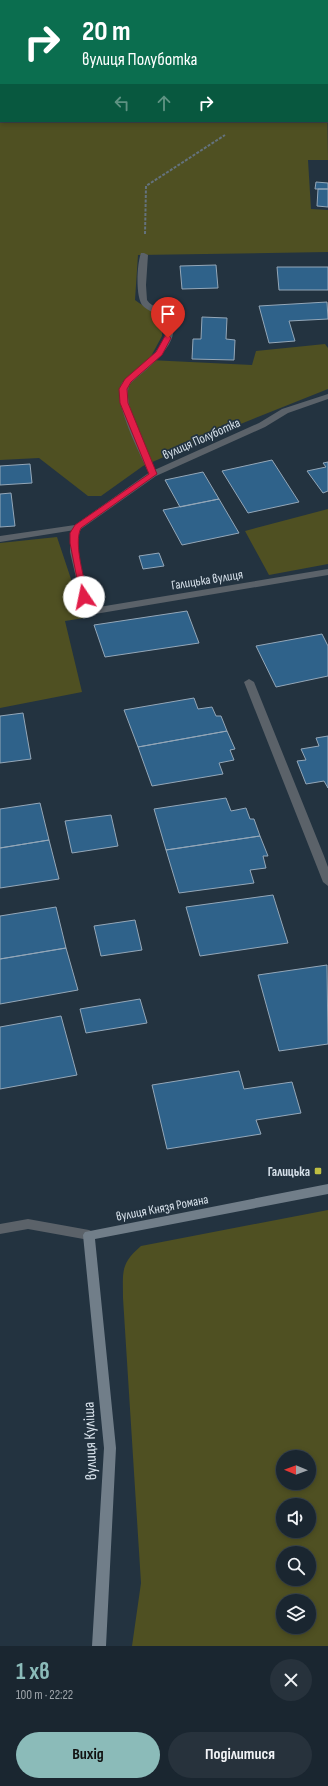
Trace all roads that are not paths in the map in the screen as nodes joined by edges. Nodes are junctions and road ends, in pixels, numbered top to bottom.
1 (144, 255) road end
2 (328, 396) edge
3 (153, 474) junction
4 (78, 527) junction
5 (0, 539) edge
6 (328, 572) edge
7 (249, 682) dead end
8 (328, 882) edge
9 (328, 1189) edge
10 (0, 1229) edge
11 (89, 1235) junction
12 (99, 1646) edge

1 - 3 street
2 - 3 street, вулиця Полуботка
3 - 4 street, вулиця Полуботка
4 - 5 street, вулиця Полуботка
4 - 6 street, Галицька вулиця
7 - 8 street
9 - 11 main road, вулиця Князя Романа
10 - 11 street, вулиця Князя Романа
11 - 12 main road, вулиця Куліша

